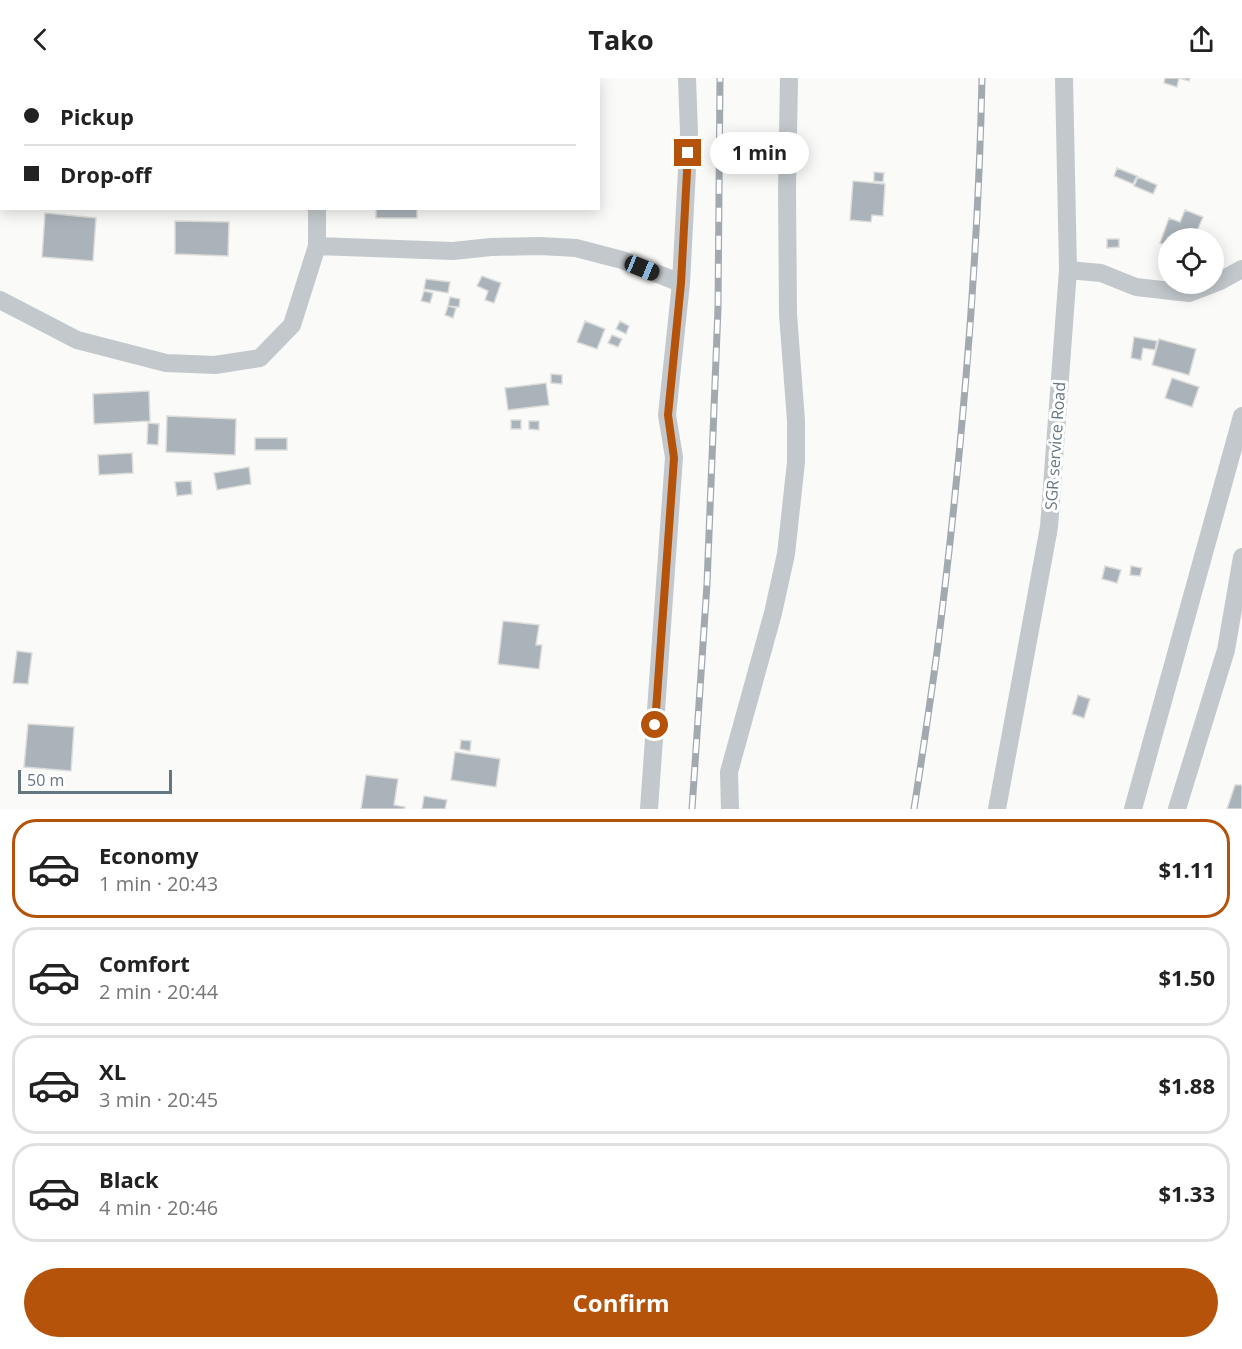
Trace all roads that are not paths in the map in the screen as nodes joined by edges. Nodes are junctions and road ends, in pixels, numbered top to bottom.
1 (687, 78) edge
2 (789, 78) edge
3 (1064, 78) edge
4 (317, 210) edge
5 (317, 246) junction
6 (1242, 269) edge
7 (1068, 270) junction
8 (681, 283) junction
9 (0, 300) edge
10 (1242, 416) edge
11 (1242, 557) edge
12 (649, 809) edge
13 (730, 809) edge
14 (998, 809) edge
15 (1133, 809) edge
16 (1177, 809) edge

1 - 8 street
2 - 13 street
3 - 7 street, SGR service Road
4 - 5 street
5 - 8 street
5 - 9 street
6 - 7 street
7 - 14 street, SGR service Road
8 - 12 street
10 - 15 street
11 - 16 street

